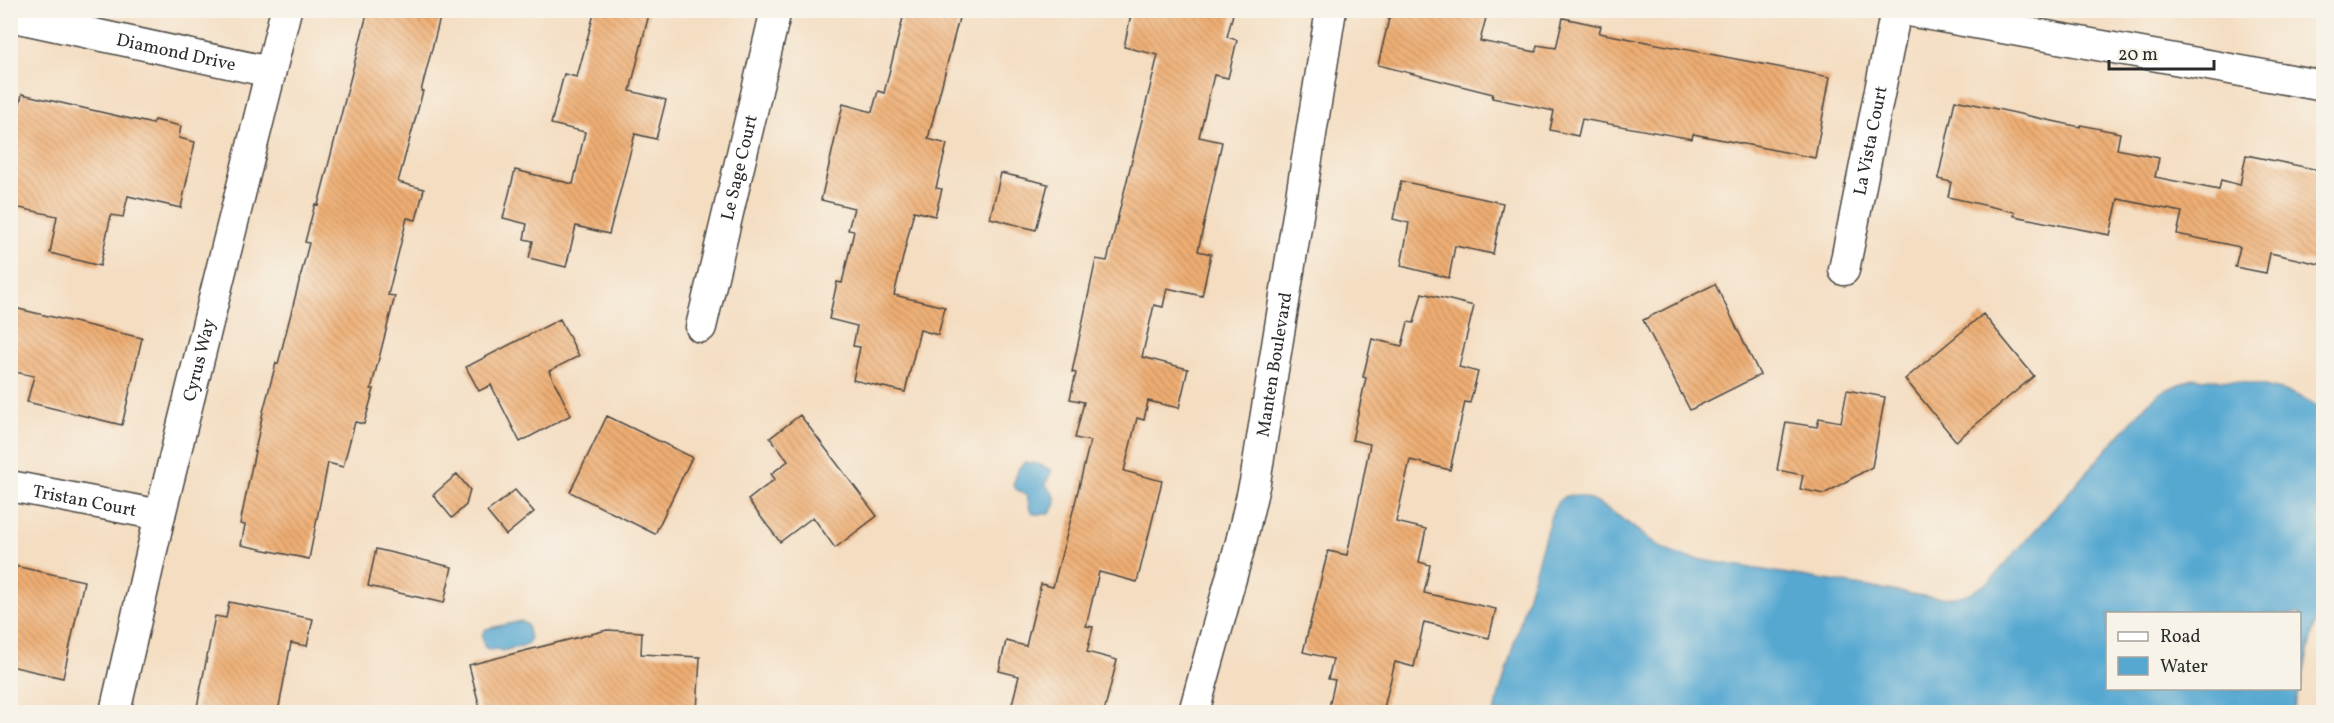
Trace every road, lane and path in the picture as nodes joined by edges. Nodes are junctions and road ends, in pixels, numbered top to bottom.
1 (286, 10) edge
2 (776, 10) edge
3 (1331, 10) edge
4 (1896, 10) edge
5 (1903, 10) edge
6 (10, 16) edge
7 (270, 72) junction
8 (2324, 86) edge
9 (1844, 270) dead end
10 (701, 327) dead end
11 (10, 486) edge
12 (160, 515) junction
13 (115, 712) edge
14 (1194, 712) edge

1 - 7 street, Cyrus Way
2 - 10 street, Le Sage Court
3 - 14 street, Manten Boulevard
4 - 9 street, La Vista Court
5 - 8 street
6 - 7 street, Diamond Drive
7 - 12 street, Cyrus Way
11 - 12 street, Tristan Court
12 - 13 street, Cyrus Way

